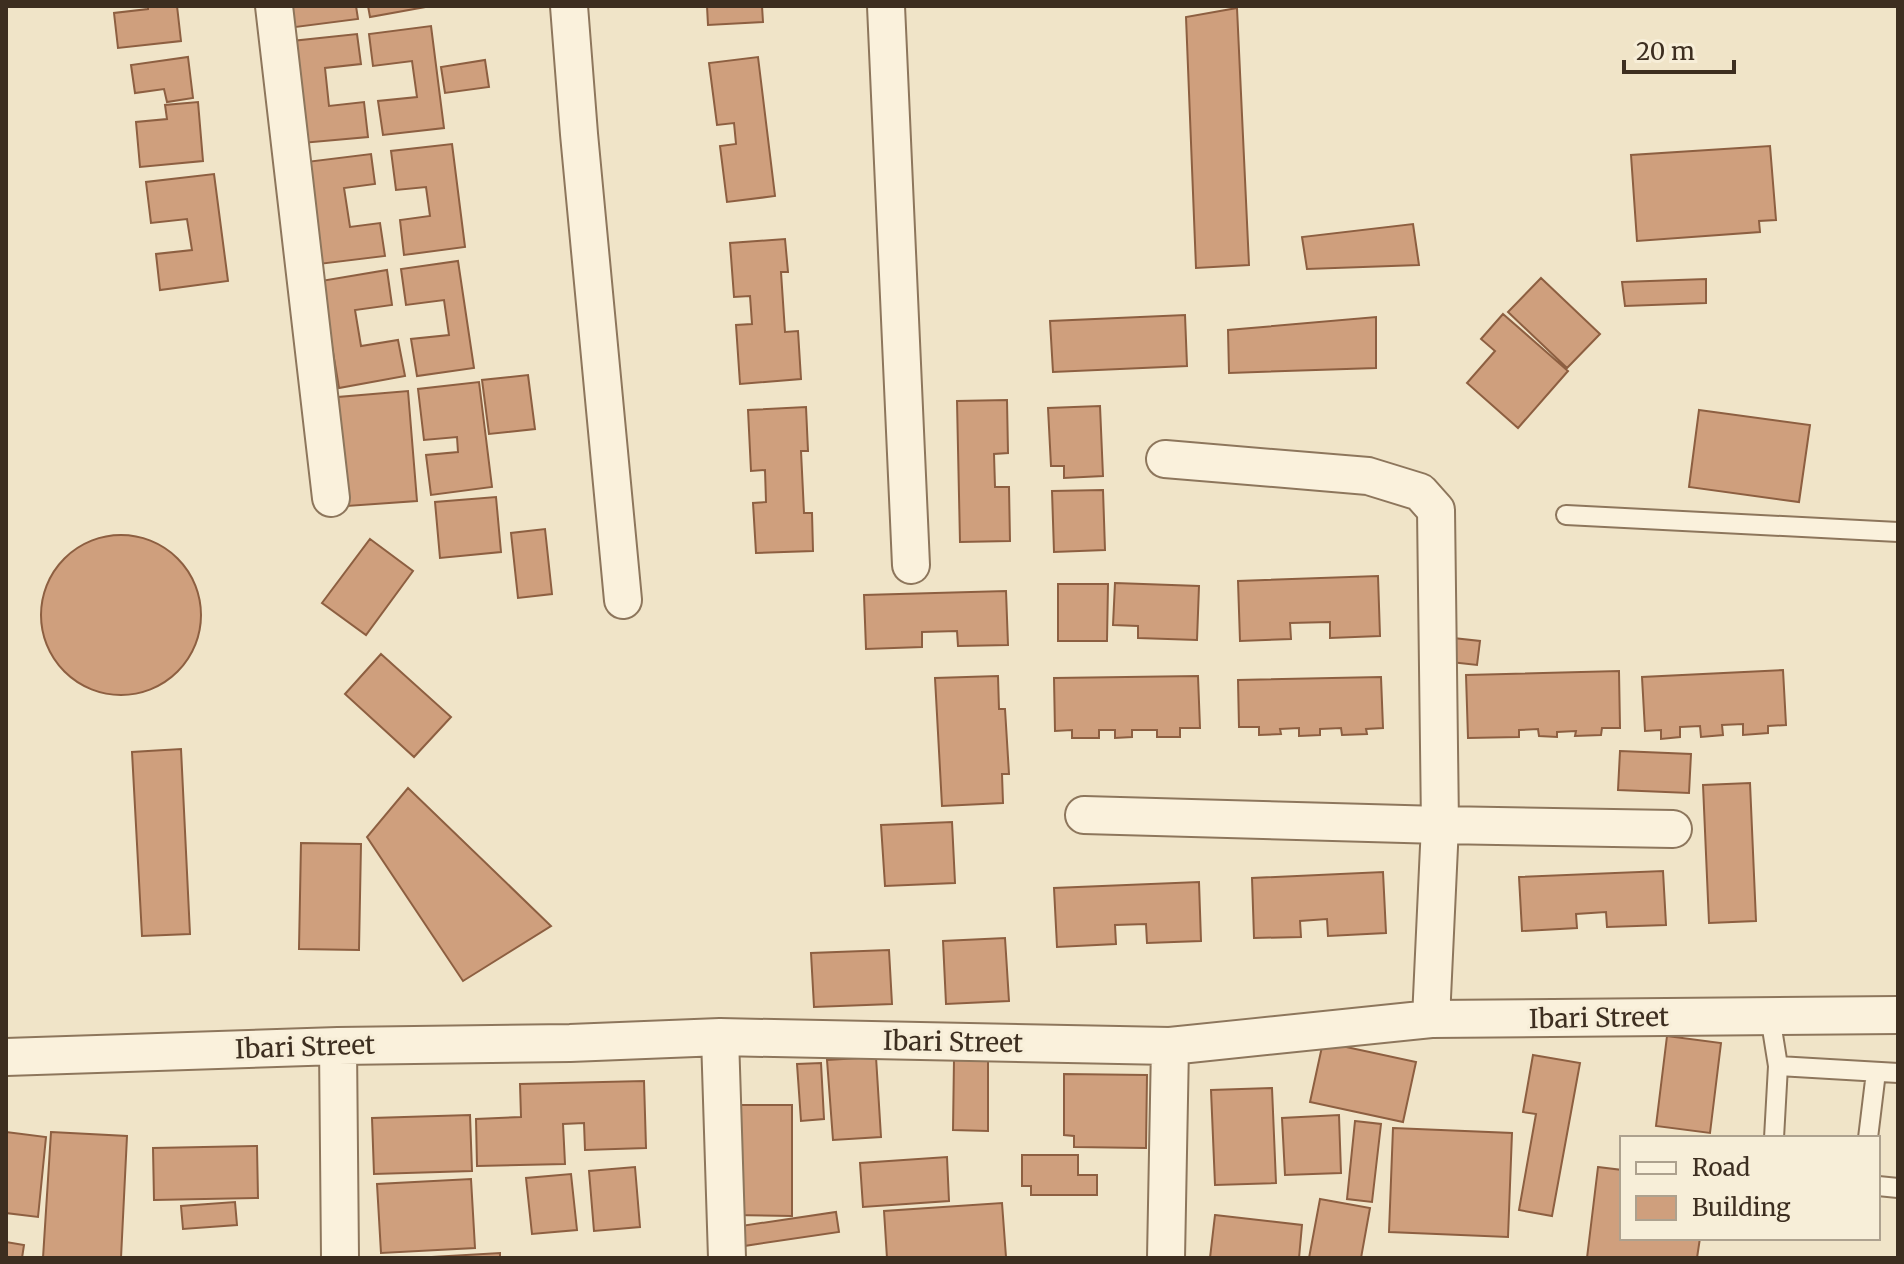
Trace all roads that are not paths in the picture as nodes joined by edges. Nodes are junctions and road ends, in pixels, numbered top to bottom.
1 (274, 6) edge
2 (569, 6) edge
3 (886, 6) edge
4 (1165, 459) dead end
5 (331, 498) dead end
6 (1566, 515) dead end
7 (1898, 532) edge
8 (911, 565) dead end
9 (623, 600) dead end
10 (1084, 815) dead end
11 (1440, 825) junction
12 (1673, 829) dead end
13 (1898, 1015) edge
14 (1770, 1016) junction
15 (1431, 1019) junction
16 (720, 1037) junction
17 (338, 1046) junction
18 (1170, 1046) junction
19 (6, 1057) edge
20 (1778, 1066) junction
21 (1876, 1072) junction
22 (1898, 1073) edge
23 (1774, 1136) edge
24 (1868, 1136) edge
25 (340, 1258) edge
26 (727, 1258) edge
27 (1166, 1258) edge

1 - 5 street
2 - 9 street
3 - 8 street
4 - 11 street
6 - 7 lane
10 - 11 street
11 - 12 street
11 - 15 street
13 - 14 street, Ibari Street
14 - 15 street, Ibari Street
14 - 20 lane
15 - 18 street, Ibari Street
16 - 17 street, Ibari Street
16 - 18 street, Ibari Street
16 - 26 street
17 - 19 street, Ibari Street
17 - 25 street
18 - 27 street
20 - 21 lane
20 - 23 lane
21 - 22 lane
21 - 24 lane

